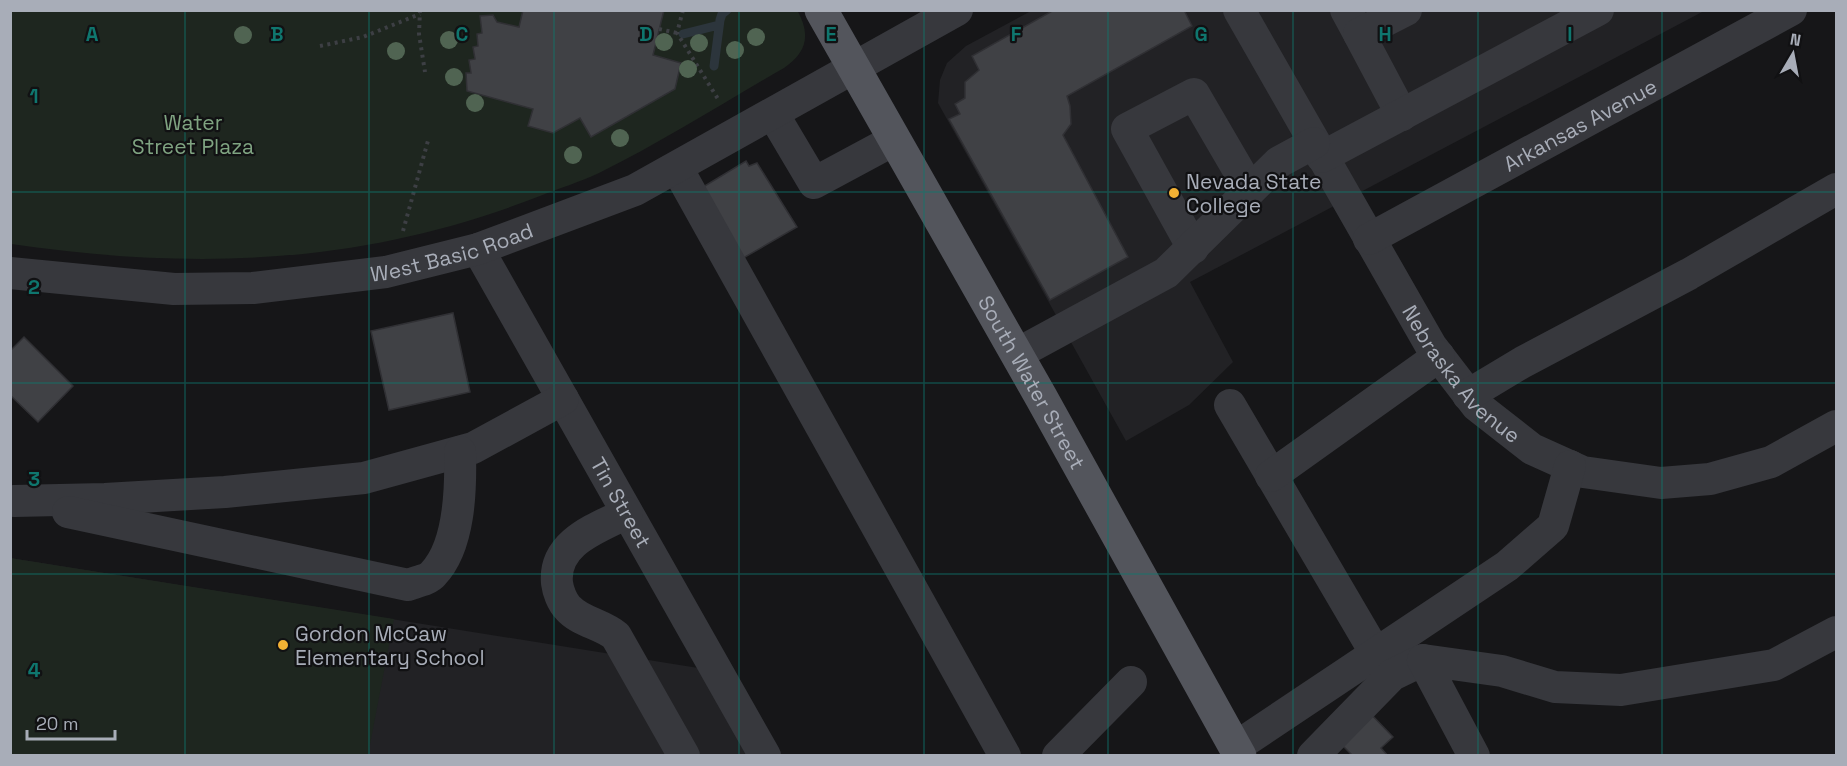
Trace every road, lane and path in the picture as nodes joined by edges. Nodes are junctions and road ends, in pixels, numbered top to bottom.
1 (683, 10) edge
2 (820, 10) edge
3 (957, 10) edge
4 (1239, 10) edge
5 (1406, 10) edge
6 (1598, 10) edge
7 (1791, 10) edge
8 (420, 12) edge
9 (1353, 22) edge
10 (659, 29) dead end
11 (677, 33) junction
12 (320, 46) dead end
13 (854, 69) junction
14 (425, 72) dead end
15 (718, 99) dead end
16 (773, 114) junction
17 (1402, 115) junction
18 (429, 137) dead end
19 (894, 140) junction
20 (1318, 150) junction
21 (677, 168) junction
22 (1836, 189) edge
23 (1250, 190) junction
24 (403, 231) dead end
25 (1369, 239) junction
26 (1193, 248) junction
27 (478, 249) junction
28 (10, 273) edge
29 (1017, 354) junction
30 (1438, 356) junction
31 (1468, 395) junction
32 (563, 399) junction
33 (1230, 405) dead end
34 (1836, 426) edge
35 (460, 452) junction
36 (1570, 466) junction
37 (1271, 476) junction
38 (12, 500) edge
39 (627, 513) junction
40 (1836, 632) edge
41 (1376, 654) junction
42 (1423, 660) junction
43 (1131, 682) dead end
44 (1238, 751) edge
45 (684, 756) edge
46 (765, 756) edge
47 (1005, 756) edge
48 (1058, 756) edge
49 (1313, 756) edge
50 (1474, 756) edge

1 - 11 path
2 - 13 main road, South Water Street
3 - 13 street, West Basic Road
4 - 20 street, Nebraska Avenue
5 - 9 street
6 - 17 street
7 - 25 street, Arkansas Avenue
8 - 12 path
8 - 14 path
9 - 17 street
10 - 11 path
11 - 15 path
13 - 16 street, West Basic Road
13 - 19 main road, South Water Street
16 - 19 street
16 - 21 street, West Basic Road
17 - 20 street
18 - 24 path
19 - 29 main road, South Water Street
20 - 23 street
20 - 25 street, Nebraska Avenue
21 - 27 street, West Basic Road
21 - 47 street
22 - 31 street
23 - 26 street
23 - 26 street
25 - 30 street, Nebraska Avenue
26 - 29 street
27 - 28 street, West Basic Road
27 - 32 street, Tin Street
29 - 44 main road, South Water Street
30 - 31 street, Nebraska Avenue
30 - 37 street
31 - 36 street, Nebraska Avenue
32 - 35 street
32 - 39 street, Tin Street
33 - 37 street
34 - 36 street, Nebraska Avenue
35 - 38 street
35 - 38 street
36 - 41 street
37 - 41 street
39 - 45 street
39 - 46 street, Tin Street
40 - 42 street
41 - 44 street
42 - 49 street
42 - 50 street
43 - 48 street

